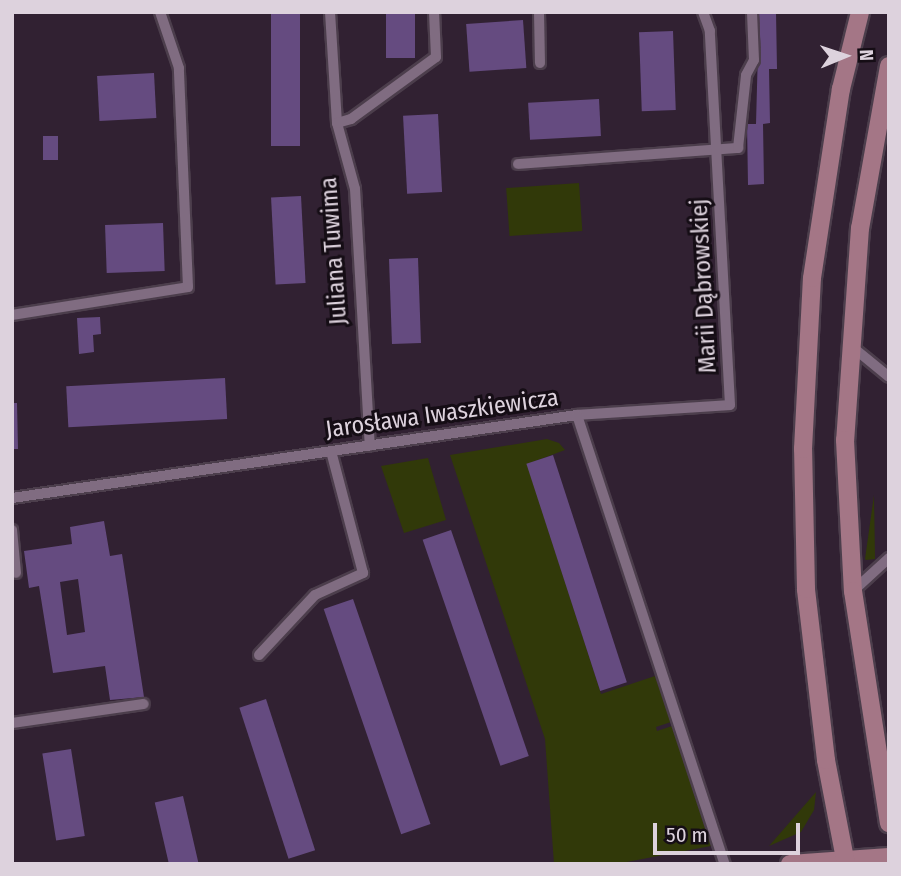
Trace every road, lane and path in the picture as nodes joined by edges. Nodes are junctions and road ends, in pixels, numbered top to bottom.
1 (160, 12) edge
2 (330, 12) edge
3 (434, 12) edge
4 (539, 12) edge
5 (703, 12) edge
6 (752, 12) edge
7 (860, 12) edge
8 (540, 63) dead end
9 (889, 66) edge
10 (337, 123) junction
11 (717, 151) junction
12 (518, 164) dead end
13 (12, 315) edge
14 (849, 344) junction
15 (889, 377) edge
16 (577, 415) junction
17 (370, 446) junction
18 (331, 451) junction
19 (12, 498) edge
20 (12, 530) edge
21 (889, 558) edge
22 (16, 573) dead end
23 (853, 591) junction
24 (259, 655) dead end
25 (145, 704) dead end
26 (12, 723) edge
27 (889, 823) edge
28 (889, 858) edge
29 (845, 861) edge
30 (725, 864) edge
31 (790, 864) edge

1 - 13 lane
2 - 10 lane, Juliana Tuwima
3 - 10 lane
4 - 8 lane
5 - 11 lane, Marii Dąbrowskiej
6 - 11 lane
7 - 29 main road
9 - 14 main road
10 - 17 lane, Juliana Tuwima
11 - 12 lane
11 - 16 lane, Marii Dąbrowskiej
14 - 15 lane
14 - 23 main road
16 - 17 lane, Jarosława Iwaszkiewicza
16 - 30 lane, Jarosława Iwaszkiewicza
17 - 18 lane, Jarosława Iwaszkiewicza
18 - 19 lane, Jarosława Iwaszkiewicza
18 - 24 lane
20 - 22 lane
21 - 23 lane
23 - 27 main road
25 - 26 lane
28 - 29 main road
29 - 31 main road

